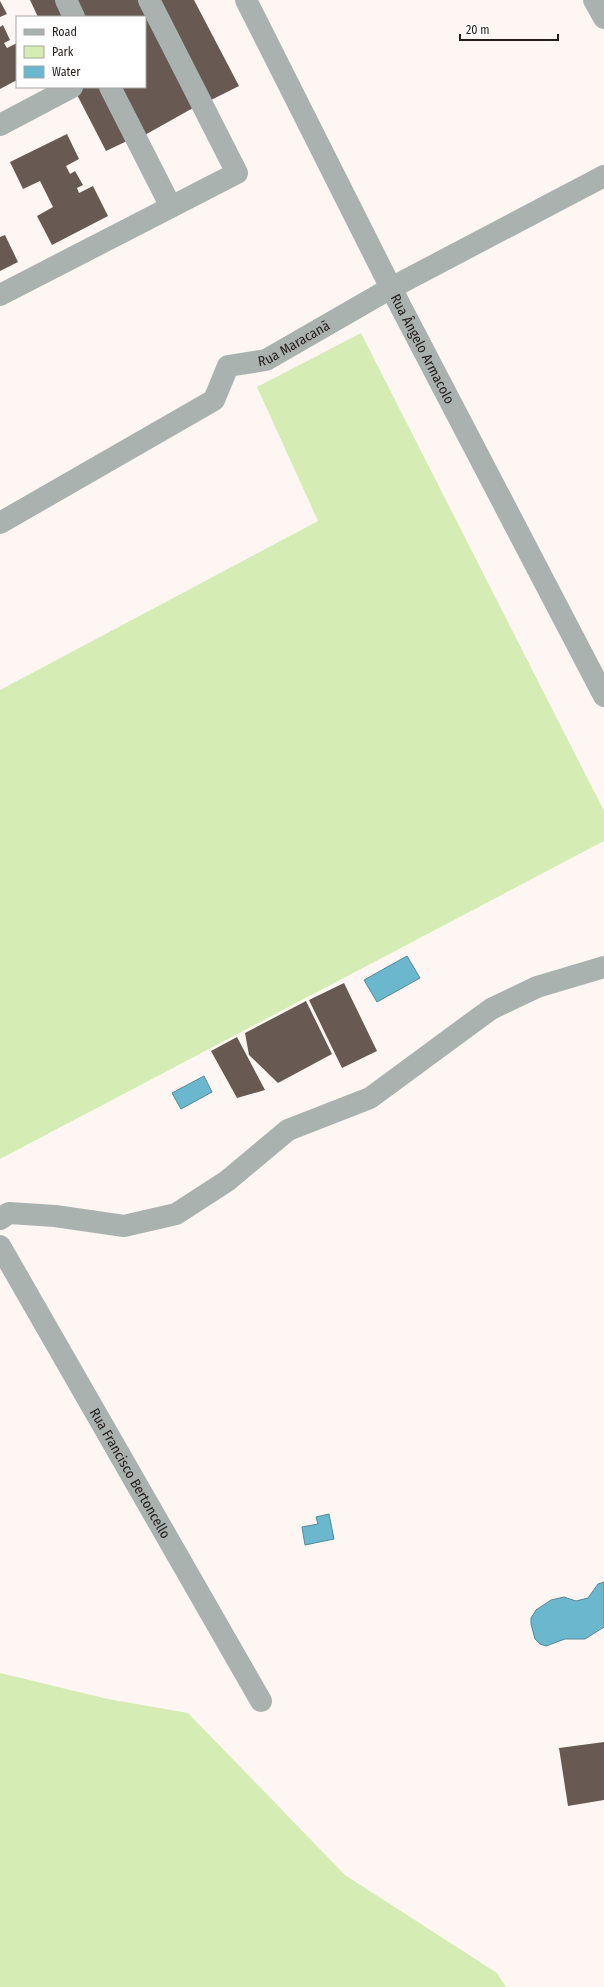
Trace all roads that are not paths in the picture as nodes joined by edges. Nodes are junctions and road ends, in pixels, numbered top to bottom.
1 (66, 0) edge
2 (150, 0) edge
3 (246, 0) edge
4 (594, 0) edge
5 (74, 16) edge
6 (604, 18) edge
7 (70, 88) edge
8 (111, 88) edge
9 (0, 125) edge
10 (604, 176) edge
11 (170, 206) junction
12 (391, 288) junction
13 (0, 295) edge
14 (0, 523) edge
15 (604, 696) edge
16 (604, 967) edge
17 (0, 1219) edge
18 (0, 1246) edge
19 (261, 1701) dead end

1 - 5 street
2 - 11 street
3 - 12 street, Rua Ângelo Armacolo
4 - 6 street
7 - 9 street
8 - 11 street
10 - 12 street, Rua Maracanã
11 - 13 street
12 - 14 street, Rua Maracanã
12 - 15 street, Rua Ângelo Armacolo
16 - 17 street
18 - 19 street, Rua Francisco Bertoncello

